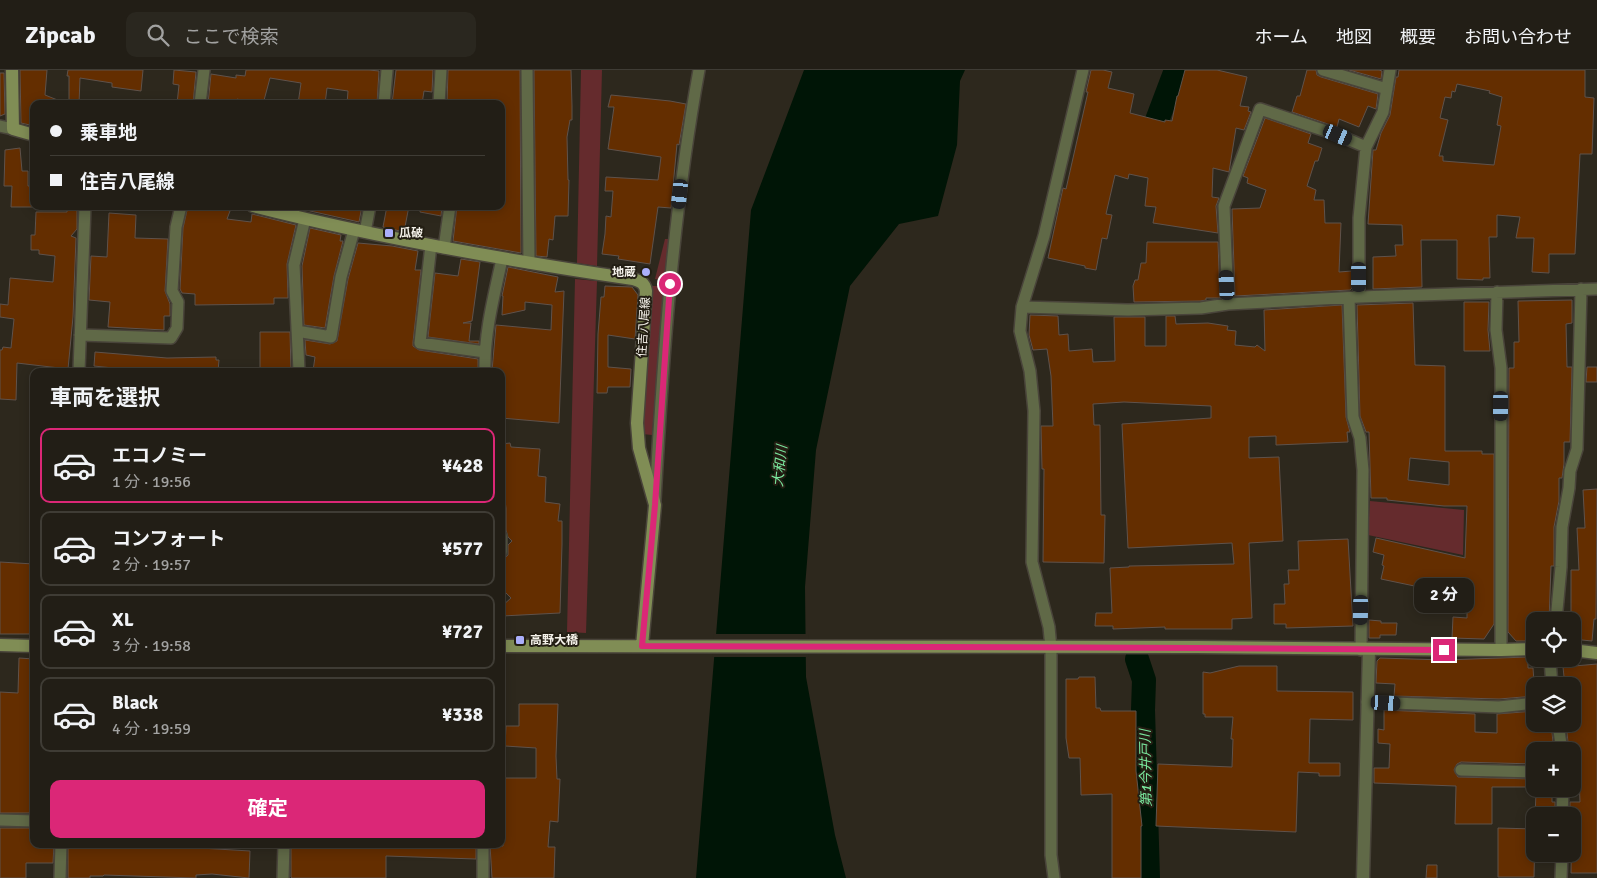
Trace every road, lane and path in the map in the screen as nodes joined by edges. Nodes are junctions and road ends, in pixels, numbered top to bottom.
1 (12, 70) edge
2 (204, 70) edge
3 (387, 70) edge
4 (441, 70) edge
5 (527, 70) edge
6 (699, 70) edge
7 (1083, 70) edge
8 (1323, 70) edge
9 (1390, 70) edge
10 (1387, 89) junction
11 (200, 100) edge
12 (384, 100) edge
13 (439, 100) edge
14 (6, 128) edge
15 (30, 134) edge
16 (1366, 147) junction
17 (85, 210) edge
18 (180, 210) edge
19 (269, 210) edge
20 (368, 210) edge
21 (449, 210) edge
22 (306, 219) junction
23 (360, 231) junction
24 (437, 246) junction
25 (502, 259) junction
26 (529, 263) junction
27 (1581, 289) junction
28 (1597, 289) edge
29 (1497, 292) junction
30 (1354, 297) junction
31 (1228, 304) junction
32 (1022, 307) junction
33 (298, 331) junction
34 (80, 334) junction
35 (484, 352) junction
36 (79, 368) edge
37 (299, 368) edge
38 (485, 368) edge
39 (655, 505) junction
40 (1557, 612) edge
41 (0, 645) edge
42 (30, 646) edge
43 (505, 646) edge
44 (646, 646) junction
45 (1045, 648) junction
46 (1526, 649) edge
47 (1365, 650) junction
48 (1501, 650) junction
49 (1581, 651) edge
50 (1597, 653) edge
51 (1367, 702) junction
52 (1526, 704) edge
53 (1461, 770) dead end
54 (1526, 772) edge
55 (0, 820) edge
56 (30, 821) edge
57 (61, 848) edge
58 (284, 848) edge
59 (483, 848) edge
60 (1562, 862) edge
61 (60, 878) edge
62 (283, 878) edge
63 (483, 878) edge
64 (1054, 878) edge
65 (1363, 878) edge
66 (1561, 878) edge

1 - 14 main road
2 - 11 street
3 - 12 street
4 - 13 street
5 - 26 street
6 - 39 street
7 - 32 street
8 - 10 street
9 - 10 street
10 - 16 street
14 - 15 main road
16 - 30 street
16 - 31 street
17 - 34 street
18 - 34 street
19 - 22 main road, 住吉八尾線
20 - 23 street
21 - 24 street
22 - 23 main road, 住吉八尾線
22 - 33 street
23 - 24 main road, 住吉八尾線
23 - 33 street
24 - 25 main road, 住吉八尾線
24 - 35 street
25 - 26 main road, 住吉八尾線
25 - 35 street
26 - 39 main road, 住吉八尾線
27 - 28 street
27 - 29 street
27 - 40 street
29 - 30 street
29 - 48 street
30 - 31 street
30 - 47 street
31 - 32 street
32 - 45 street
33 - 37 street
34 - 36 street
35 - 38 street
39 - 44 main road, 住吉八尾線
41 - 42 main road
43 - 44 main road
44 - 45 main road
45 - 47 main road
45 - 64 street
46 - 48 main road
47 - 48 main road
47 - 51 street
49 - 50 main road
51 - 52 street
51 - 65 street
53 - 54 street
55 - 56 street
57 - 61 street
58 - 62 street
59 - 63 street
60 - 66 street

